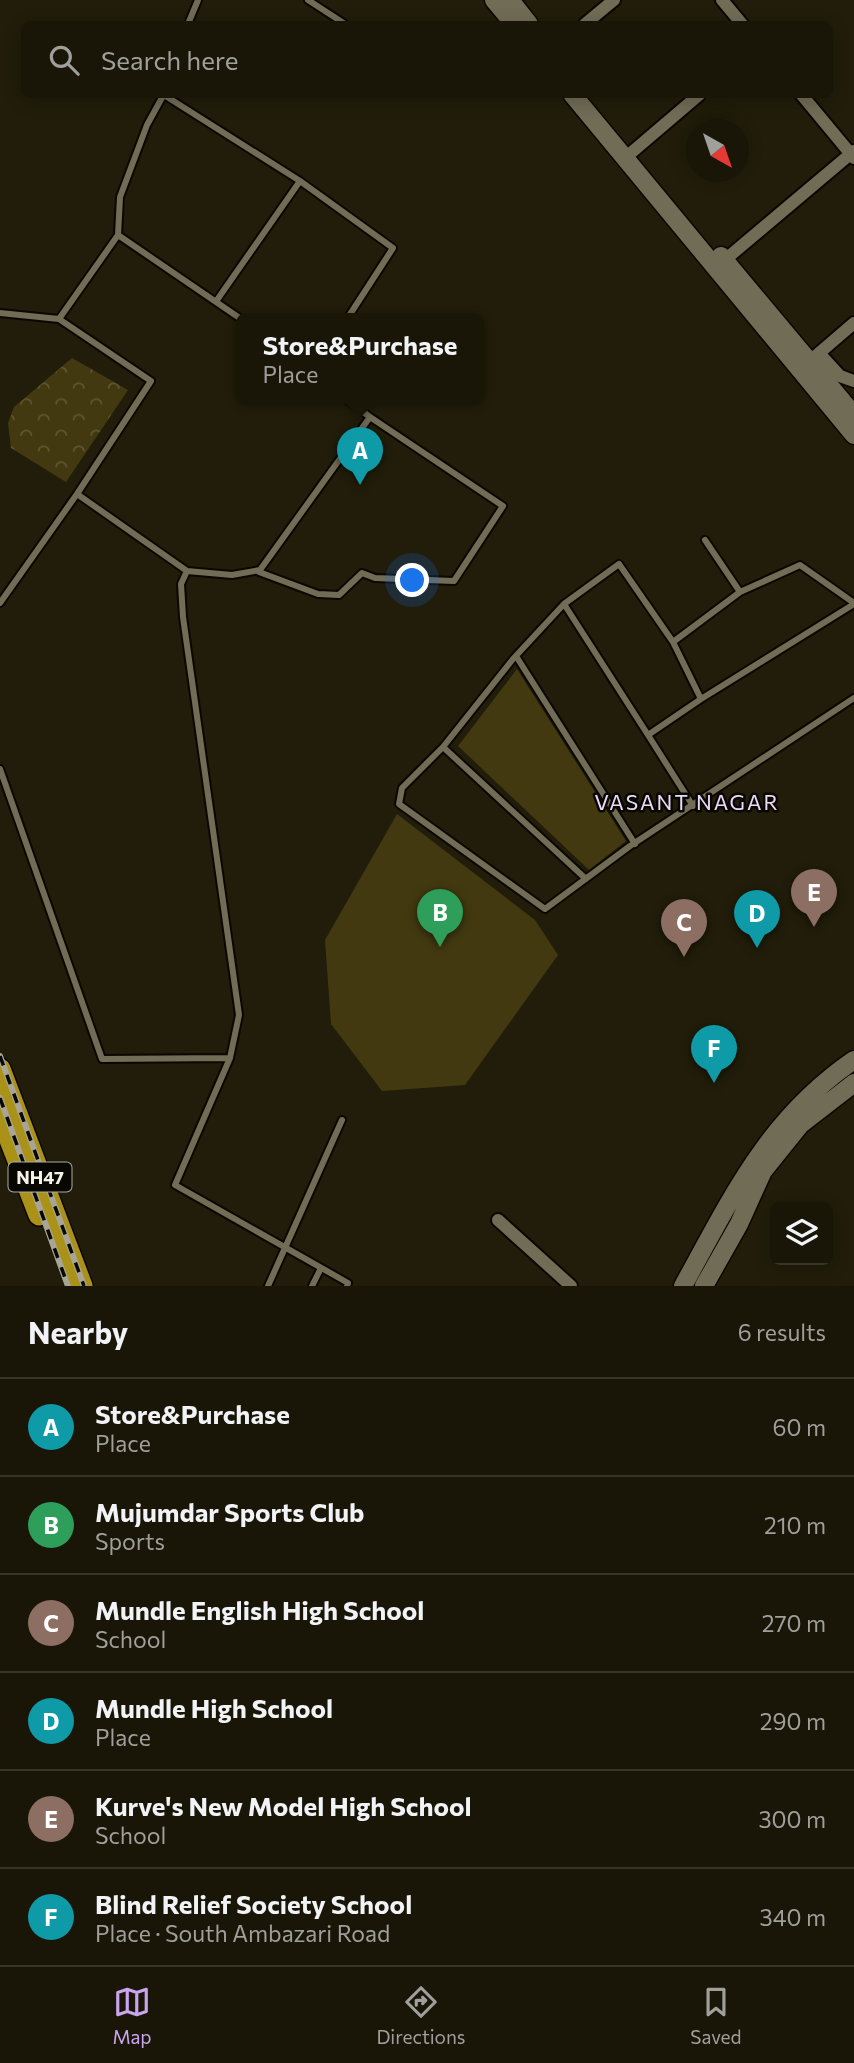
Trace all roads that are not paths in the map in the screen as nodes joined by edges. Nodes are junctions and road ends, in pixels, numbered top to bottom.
1 (198, 0) edge
2 (308, 0) edge
3 (494, 0) edge
4 (510, 0) edge
5 (614, 0) edge
6 (722, 0) edge
7 (189, 21) edge
8 (340, 21) edge
9 (512, 21) edge
10 (527, 21) edge
11 (589, 21) edge
12 (740, 21) edge
13 (162, 98) edge
14 (169, 98) edge
15 (576, 98) edge
16 (590, 98) edge
17 (695, 98) edge
18 (804, 98) edge
19 (853, 154) edge
20 (629, 155) junction
21 (300, 181) junction
22 (118, 234) junction
23 (720, 263) junction
24 (217, 300) junction
25 (0, 313) edge
26 (351, 313) edge
27 (236, 315) edge
28 (59, 319) junction
29 (854, 323) edge
30 (810, 361) junction
31 (854, 381) edge
32 (353, 404) edge
33 (854, 415) edge
34 (370, 417) junction
35 (854, 435) edge
36 (77, 494) junction
37 (705, 540) dead end
38 (187, 571) junction
39 (259, 572) junction
40 (740, 592) junction
41 (0, 603) edge
42 (854, 603) edge
43 (564, 604) junction
44 (673, 642) junction
45 (516, 656) junction
46 (854, 698) edge
47 (701, 699) junction
48 (648, 735) junction
49 (443, 747) junction
50 (0, 769) edge
51 (693, 806) junction
52 (635, 844) junction
53 (586, 878) junction
54 (230, 1058) junction
55 (854, 1060) edge
56 (0, 1069) edge
57 (854, 1083) edge
58 (0, 1114) edge
59 (342, 1120) dead end
60 (498, 1220) dead end
61 (285, 1247) junction
62 (321, 1268) junction
63 (66, 1286) edge
64 (82, 1286) edge
65 (268, 1286) edge
66 (312, 1286) edge
67 (347, 1286) edge
68 (571, 1286) edge
69 (683, 1286) edge
70 (704, 1286) edge

1 - 7 lane
2 - 8 lane
3 - 9 main road
4 - 10 main road
5 - 11 street
6 - 12 street
13 - 22 lane
14 - 21 lane
15 - 20 main road
16 - 20 main road
17 - 20 street
18 - 19 street
19 - 23 street
20 - 23 main road
21 - 24 lane
21 - 26 lane
22 - 24 lane
22 - 28 lane
23 - 30 main road
24 - 27 lane
25 - 28 lane
28 - 36 lane
29 - 30 street
30 - 31 street
30 - 33 main road
30 - 35 main road
32 - 34 lane
34 - 39 lane
34 - 39 lane
36 - 38 lane
36 - 41 lane
37 - 40 lane
38 - 39 lane
38 - 54 lane
40 - 42 lane
40 - 44 lane
42 - 47 lane
43 - 44 lane
43 - 45 lane
43 - 48 lane
44 - 47 lane
45 - 49 lane
45 - 52 lane
46 - 51 lane
47 - 48 lane
48 - 51 lane
49 - 53 lane
49 - 53 lane
50 - 54 lane
51 - 52 lane
52 - 53 lane
54 - 61 lane
55 - 69 main road
56 - 64 highway, NH47
57 - 70 main road
58 - 63 highway, NH47
59 - 61 lane
60 - 68 street
61 - 62 lane
61 - 65 lane
62 - 66 lane
62 - 67 lane

